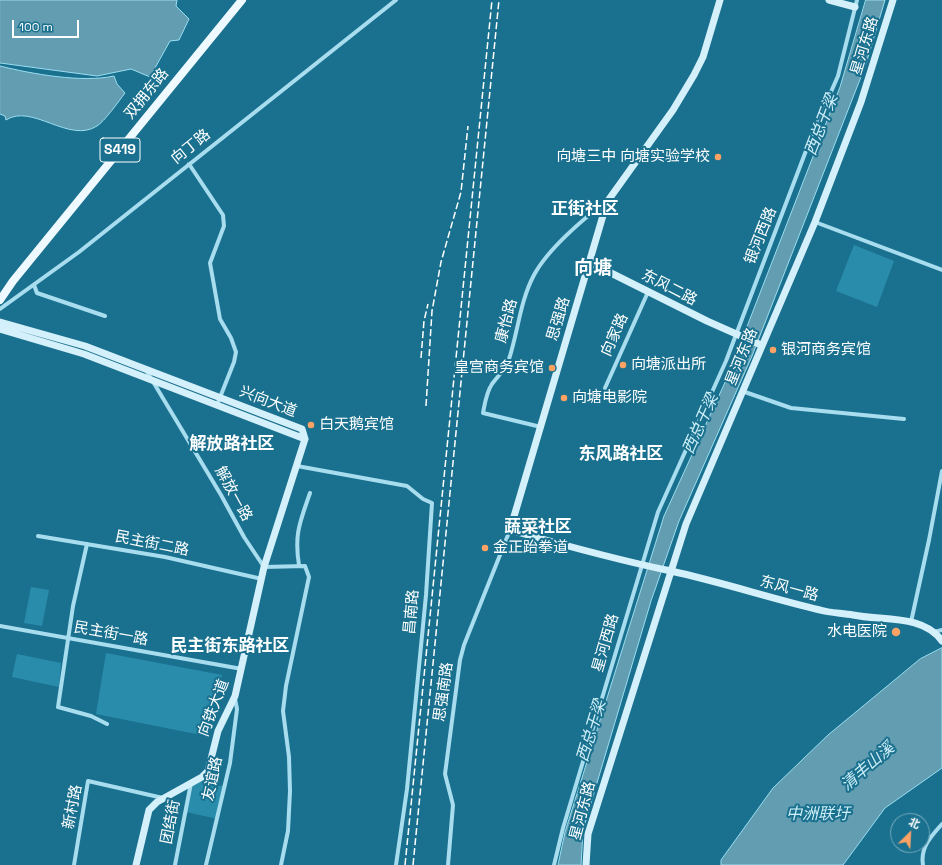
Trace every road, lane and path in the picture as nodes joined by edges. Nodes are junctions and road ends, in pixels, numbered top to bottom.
1 (242, 0) edge
2 (396, 0) edge
3 (720, 0) edge
4 (829, 0) edge
5 (893, 0) edge
6 (856, 4) edge
7 (188, 164) junction
8 (607, 202) junction
9 (815, 222) junction
10 (589, 262) junction
11 (942, 270) edge
12 (34, 285) junction
13 (648, 292) junction
14 (0, 300) edge
15 (0, 309) edge
16 (105, 316) dead end
17 (0, 322) edge
18 (0, 329) edge
19 (736, 335) junction
20 (760, 344) junction
21 (146, 369) junction
22 (153, 380) junction
23 (605, 388) dead end
24 (742, 391) junction
25 (220, 398) junction
26 (217, 405) junction
27 (904, 419) dead end
28 (541, 427) junction
29 (305, 439) junction
30 (297, 466) junction
31 (942, 472) edge
32 (674, 476) joint
33 (310, 493) dead end
34 (510, 530) junction
35 (38, 536) dead end
36 (87, 544) junction
37 (299, 565) junction
38 (641, 566) junction
39 (264, 567) junction
40 (666, 570) junction
41 (262, 579) junction
42 (911, 622) junction
43 (0, 626) edge
44 (939, 635) edge
45 (68, 638) junction
46 (242, 668) junction
47 (235, 696) junction
48 (107, 724) dead end
49 (191, 783) junction
50 (164, 798) junction
51 (942, 824) edge
52 (74, 865) edge
53 (136, 865) edge
54 (175, 865) edge
55 (206, 865) edge
56 (281, 865) edge
57 (396, 865) edge
58 (448, 865) edge
59 (554, 865) edge
60 (586, 865) edge
61 (923, 865) edge

1 - 14 main road, 双拥东路 / S419
2 - 7 street, 向丁路
3 - 8 street, 思强路
4 - 6 street
5 - 9 street, 星河东路
6 - 19 street, 银河西路
7 - 12 street, 向丁路
7 - 25 street
8 - 10 street, 思强路
8 - 28 street, 康怡路
9 - 11 street
9 - 20 street, 星河东路
10 - 13 street, 东风二路
10 - 28 street, 思强路
12 - 15 street, 向丁路
12 - 16 street
13 - 19 street, 东风二路
13 - 23 street, 向家路
17 - 21 street, 兴向大道
18 - 22 street, 兴向大道
19 - 20 street, 东风二路
19 - 32 street, 银河西路
20 - 24 street, 星河东路
21 - 22 street, 解放一路
21 - 25 street, 兴向大道
22 - 26 street, 兴向大道
22 - 39 street, 解放一路
24 - 27 street
24 - 40 street, 星河东路
25 - 26 street
25 - 29 street, 兴向大道
26 - 29 street, 兴向大道
28 - 34 street, 思强路
29 - 30 street, 向铁大道
30 - 39 street, 向铁大道
30 - 57 street, 昌南路
31 - 42 street
32 - 38 street, 星河西路
33 - 37 street
34 - 38 street
34 - 58 street, 思强南路
35 - 36 street, 民主街二路
36 - 41 street, 民主街二路
36 - 45 street
37 - 39 street
37 - 56 street
38 - 40 street, 东风一路
38 - 59 street, 星河西路
39 - 41 street, 向铁大道
40 - 42 street, 东风一路
40 - 60 street, 星河东路
41 - 46 street, 向铁大道
42 - 44 street, 东风一路
43 - 45 street, 民主街一路
45 - 46 street, 民主街一路
45 - 48 street
46 - 47 street, 向铁大道
47 - 49 street, 向铁大道
47 - 55 street, 友谊路
49 - 50 street, 向铁大道
49 - 54 street, 团结街
50 - 52 street, 新村路
50 - 53 street, 向铁大道
51 - 61 street

